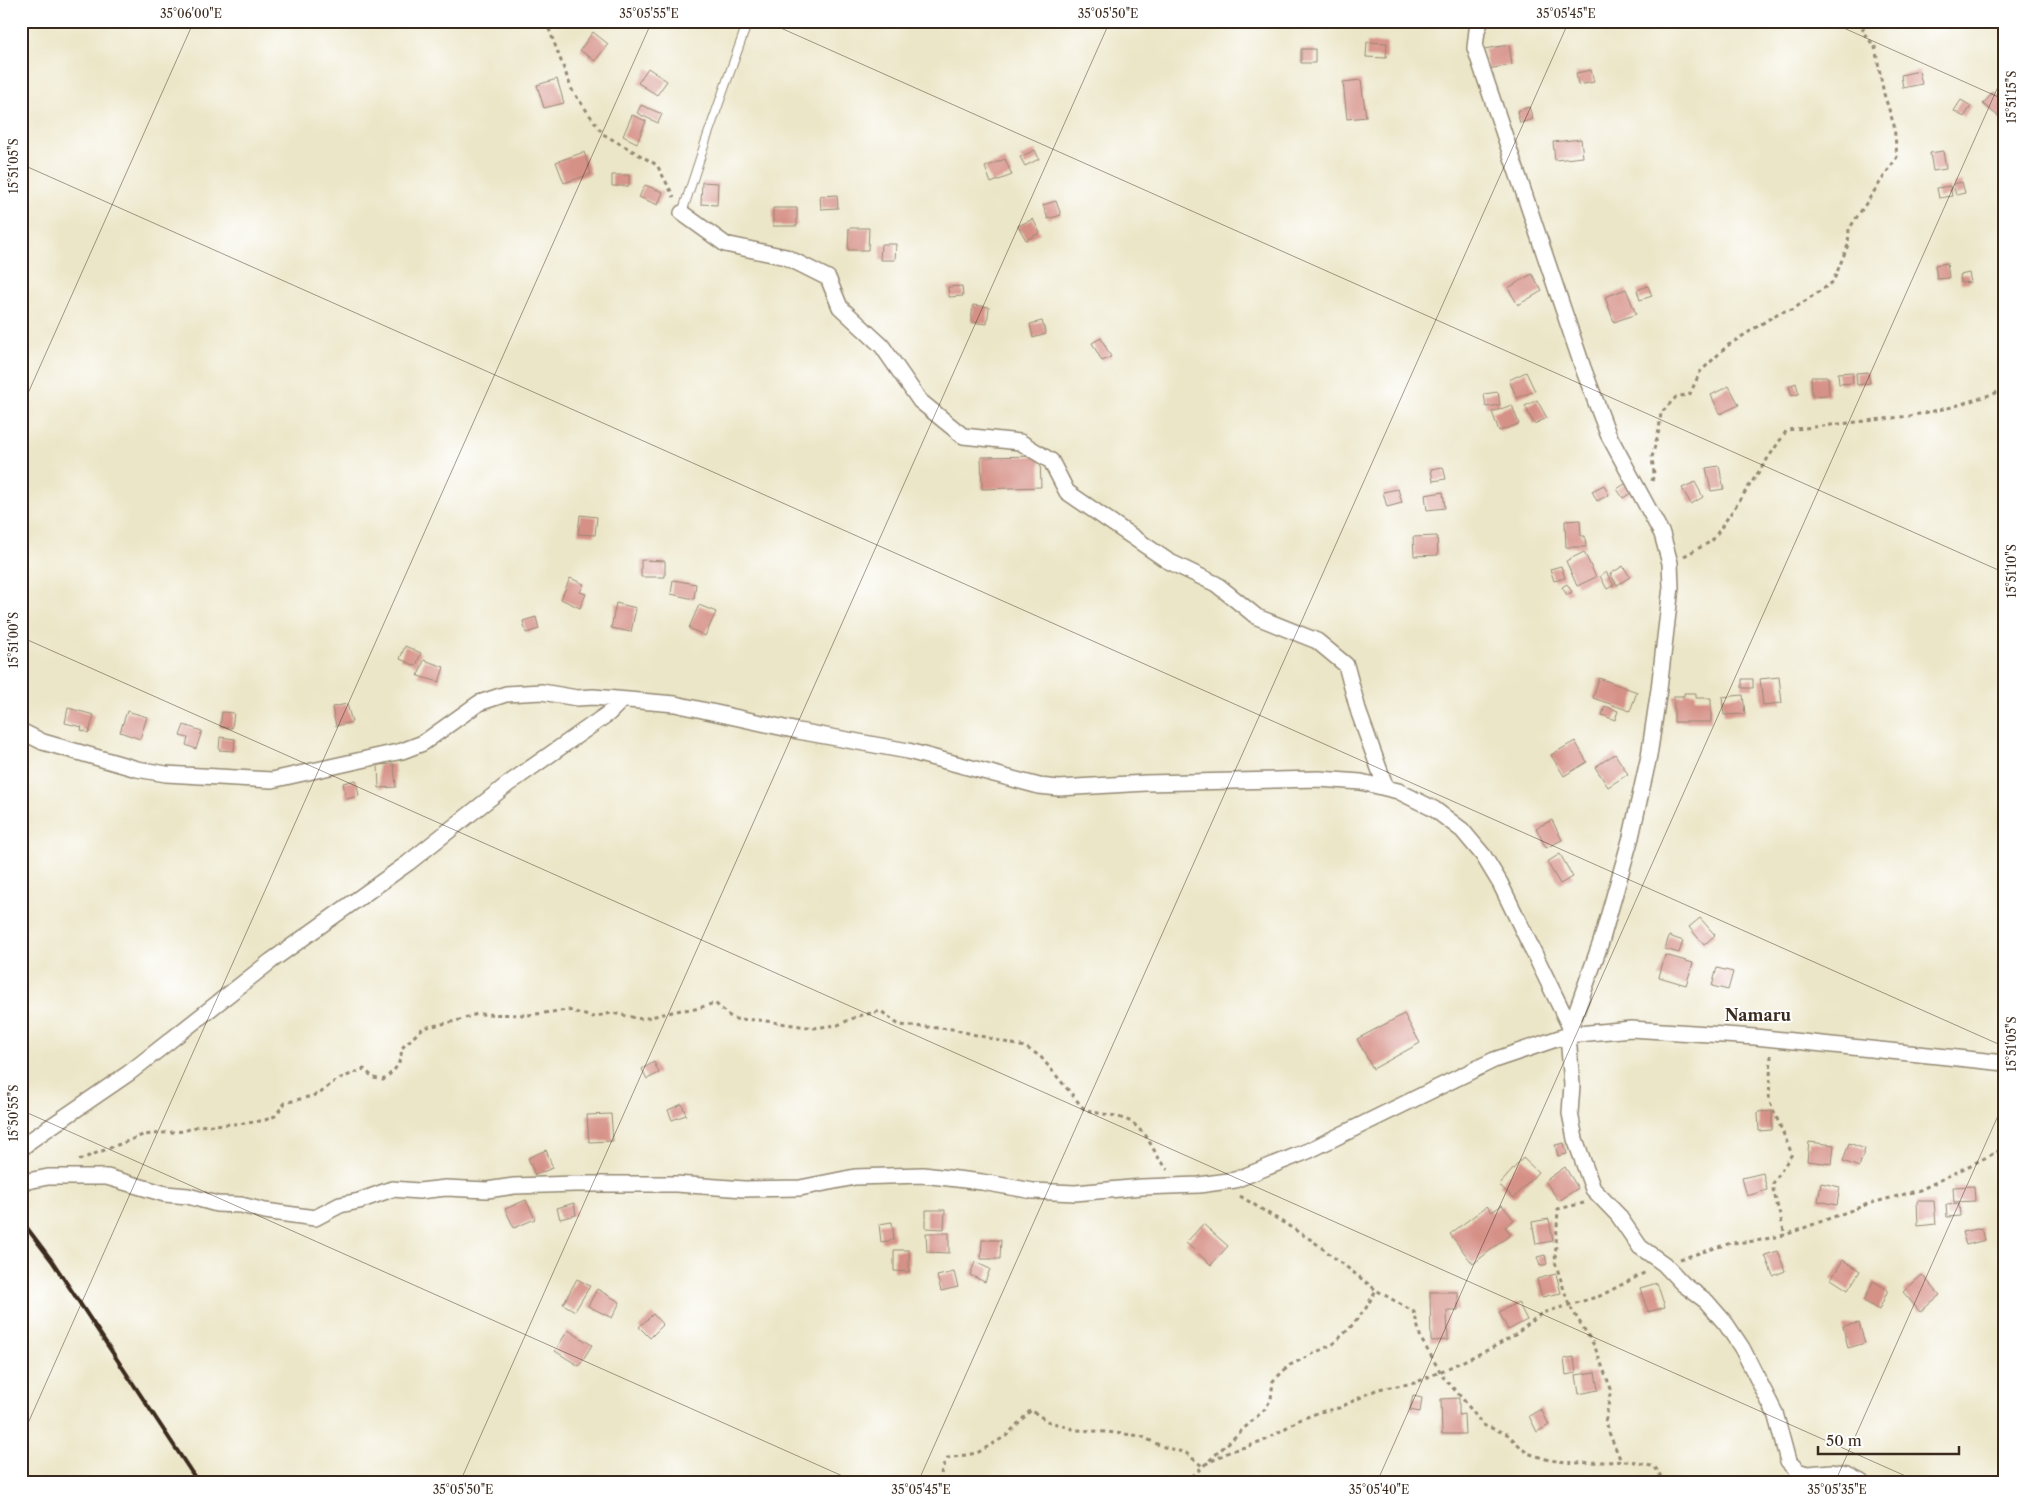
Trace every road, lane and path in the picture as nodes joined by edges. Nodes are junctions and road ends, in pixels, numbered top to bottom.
1 (546, 21) edge
2 (748, 21) edge
3 (1481, 21) edge
4 (1867, 21) edge
5 (682, 213) junction
6 (2005, 390) edge
7 (1645, 503) junction
8 (1670, 563) junction
9 (621, 701) junction
10 (21, 731) edge
11 (1386, 788) junction
12 (1569, 1031) junction
13 (1772, 1039) junction
14 (2005, 1063) edge
15 (2005, 1148) edge
16 (21, 1149) edge
17 (73, 1163) dead end
18 (21, 1180) edge
19 (1218, 1182) junction
20 (1183, 1186) junction
21 (1603, 1199) junction
22 (1785, 1235) junction
23 (1664, 1264) junction
24 (1376, 1290) junction
25 (1569, 1306) junction
26 (1441, 1372) junction
27 (1621, 1461) junction
28 (1202, 1466) junction
29 (940, 1482) edge
30 (1186, 1482) edge
31 (1664, 1482) edge
32 (1861, 1482) edge

1 - 5 path
2 - 5 lane
3 - 7 street
4 - 7 path
5 - 11 street
6 - 8 path
7 - 8 street
8 - 12 street
9 - 10 street
9 - 11 street
9 - 16 street
11 - 12 street
12 - 13 street
12 - 19 street
12 - 21 street
13 - 14 street
13 - 22 path
15 - 22 path
17 - 20 path
18 - 20 street
19 - 20 street
19 - 24 path
21 - 23 street
21 - 25 path
22 - 23 path
23 - 25 path
23 - 32 street
24 - 26 path
24 - 28 path
25 - 26 path
25 - 27 path
26 - 27 path
26 - 28 path
27 - 31 path
28 - 29 path
28 - 30 path

